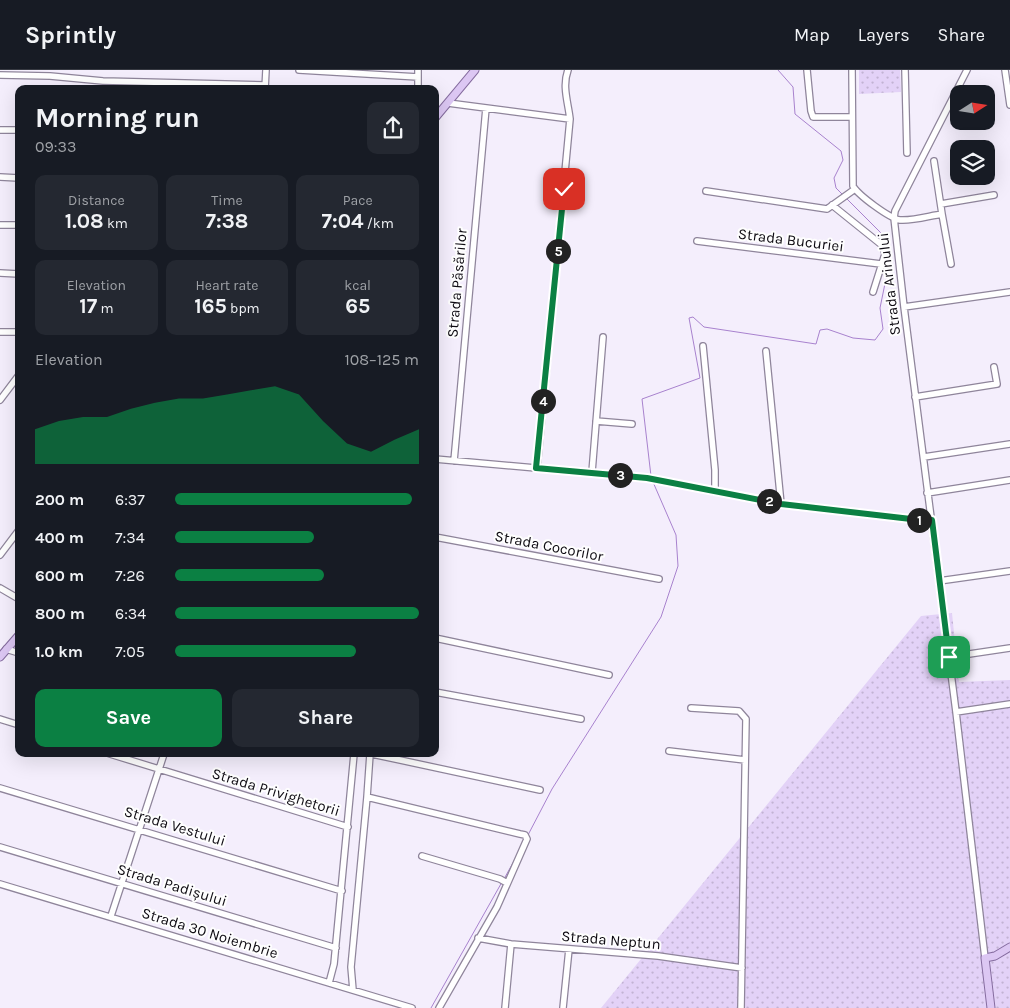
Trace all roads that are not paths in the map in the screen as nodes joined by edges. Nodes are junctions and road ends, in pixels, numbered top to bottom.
1 (266, 70) edge
2 (299, 70) edge
3 (475, 70) edge
4 (568, 70) edge
5 (807, 70) edge
6 (852, 70) edge
7 (905, 70) edge
8 (967, 70) edge
9 (1005, 70) edge
10 (2, 73) edge
11 (50, 73) edge
12 (418, 73) edge
13 (211, 85) edge
14 (265, 85) edge
15 (448, 103) junction
16 (1010, 105) edge
17 (486, 108) junction
18 (439, 113) edge
19 (851, 117) junction
20 (570, 119) junction
21 (0, 130) edge
22 (15, 130) edge
23 (907, 153) dead end
24 (934, 161) dead end
25 (0, 177) edge
26 (15, 178) edge
27 (855, 189) junction
28 (706, 191) dead end
29 (994, 195) dead end
30 (940, 204) junction
31 (832, 205) junction
32 (942, 214) junction
33 (894, 218) junction
34 (0, 225) edge
35 (15, 225) edge
36 (697, 241) dead end
37 (881, 264) junction
38 (951, 264) dead end
39 (0, 274) edge
40 (15, 274) edge
41 (873, 292) dead end
42 (1010, 292) edge
43 (904, 308) junction
44 (0, 332) edge
45 (15, 332) edge
46 (603, 338) dead end
47 (703, 346) dead end
48 (766, 351) dead end
49 (994, 367) dead end
50 (15, 380) edge
51 (915, 397) junction
52 (0, 400) edge
53 (596, 421) junction
54 (632, 424) dead end
55 (1010, 444) edge
56 (924, 457) junction
57 (439, 459) edge
58 (454, 461) junction
59 (536, 468) junction
60 (592, 472) junction
61 (1010, 480) edge
62 (714, 492) junction
63 (927, 493) junction
64 (781, 504) junction
65 (932, 520) junction
66 (15, 535) edge
67 (439, 538) edge
68 (0, 555) edge
69 (1010, 570) edge
70 (659, 579) dead end
71 (939, 581) junction
72 (0, 588) edge
73 (15, 597) edge
74 (15, 639) edge
75 (439, 639) edge
76 (1010, 648) edge
77 (15, 653) edge
78 (2, 654) edge
79 (949, 657) junction
80 (609, 675) dead end
81 (439, 693) edge
82 (1010, 704) edge
83 (691, 708) dead end
84 (956, 712) junction
85 (0, 719) edge
86 (581, 719) dead end
87 (15, 724) edge
88 (669, 751) dead end
89 (120, 757) edge
90 (163, 757) edge
91 (352, 757) edge
92 (371, 757) edge
93 (385, 757) edge
94 (745, 760) junction
95 (159, 769) junction
96 (0, 788) edge
97 (540, 790) dead end
98 (367, 797) junction
99 (348, 827) junction
100 (140, 829) junction
101 (0, 847) edge
102 (422, 856) dead end
103 (122, 883) junction
104 (0, 884) edge
105 (507, 884) junction
106 (342, 890) junction
107 (111, 916) junction
108 (478, 938) junction
109 (511, 944) junction
110 (1010, 947) edge
111 (336, 948) junction
112 (569, 949) junction
113 (985, 958) junction
114 (742, 968) junction
115 (987, 977) junction
116 (329, 983) junction
117 (353, 990) junction
118 (412, 1008) edge
119 (439, 1008) edge
120 (505, 1008) edge
121 (563, 1008) edge
122 (741, 1008) edge
123 (990, 1008) edge
124 (995, 1008) edge

1 - 14 street
2 - 12 street
3 - 15 main road
4 - 20 street
5 - 19 street
6 - 19 street
7 - 23 street
8 - 33 street
9 - 16 street
10 - 11 street
11 - 13 street
15 - 17 street
15 - 18 main road
17 - 20 street
17 - 58 street, Strada Păsărilor
19 - 27 street
20 - 59 street
21 - 22 street
24 - 30 street
25 - 26 street
27 - 31 street
27 - 33 street
28 - 31 street
29 - 30 street
30 - 32 street
31 - 37 street
32 - 33 street, Strada Arinului
32 - 38 street
33 - 43 street, Strada Arinului
34 - 35 street
36 - 37 street, Strada Bucuriei
37 - 41 street
39 - 40 street
42 - 43 street
43 - 51 street, Strada Arinului
44 - 45 street
46 - 53 street
47 - 62 street
48 - 64 street
49 - 51 street
50 - 52 street
51 - 56 street, Strada Arinului
53 - 54 street
53 - 60 street
55 - 56 street
56 - 63 street, Strada Arinului
57 - 58 street
58 - 59 street
59 - 60 street
60 - 62 street
61 - 63 street
62 - 64 street
63 - 65 street, Strada Arinului
64 - 65 street
65 - 71 street, Strada Arinului
66 - 68 street
67 - 70 street, Strada Cocorilor
69 - 71 street
71 - 79 street, Strada Arinului
72 - 73 street
74 - 78 main road
75 - 80 street
76 - 79 street
77 - 78 street
79 - 84 street, Strada Arinului
81 - 86 street
82 - 84 street
83 - 94 street
84 - 113 street, Strada Arinului
85 - 87 street
88 - 94 street
89 - 95 street, Strada Privighetorii
90 - 95 street
91 - 99 street
92 - 98 street
93 - 97 street
94 - 114 street
95 - 99 street, Strada Privighetorii
95 - 100 street
96 - 100 street, Strada Vestului
98 - 105 street
98 - 117 street
99 - 106 street
100 - 103 street
100 - 106 street, Strada Vestului
101 - 103 street, Strada Padișului
102 - 105 street
103 - 107 street
103 - 111 street, Strada Padișului
104 - 107 street, Strada 30 Noiembrie
105 - 108 street
106 - 111 street
107 - 116 street, Strada 30 Noiembrie
108 - 109 street, Strada Neptun
108 - 119 street
109 - 112 street, Strada Neptun
109 - 120 street
110 - 113 main road
111 - 116 street
112 - 114 street, Strada Neptun
112 - 121 street
113 - 115 main road
114 - 122 street
115 - 123 main road
115 - 124 main road
116 - 117 street, Strada 30 Noiembrie
117 - 118 street, Strada 30 Noiembrie

